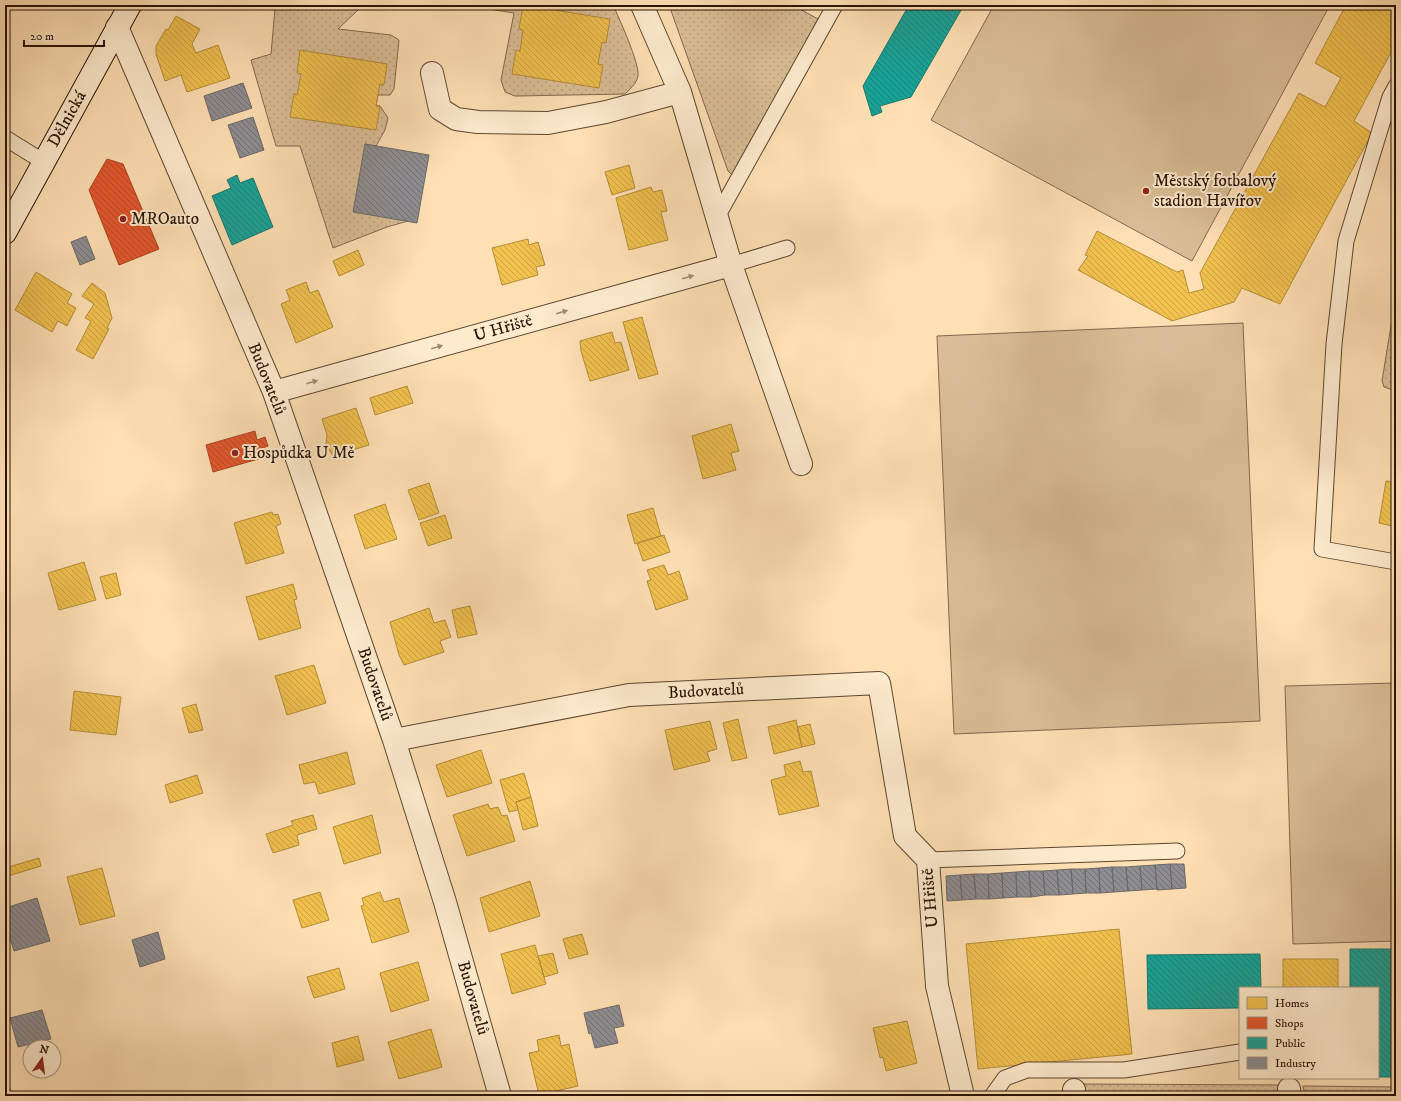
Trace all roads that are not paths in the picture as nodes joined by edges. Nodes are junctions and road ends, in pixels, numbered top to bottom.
1 (130, 5) edge
2 (642, 5) edge
3 (834, 5) edge
4 (117, 27) junction
5 (432, 73) dead end
6 (1396, 86) edge
7 (680, 92) junction
8 (5, 138) edge
9 (44, 162) junction
10 (717, 217) junction
11 (5, 233) edge
12 (787, 248) dead end
13 (732, 265) junction
14 (274, 392) junction
15 (801, 464) dead end
16 (1396, 562) edge
17 (879, 683) joint
18 (394, 740) junction
19 (1177, 851) dead end
20 (928, 860) junction
21 (1239, 1052) edge
22 (500, 1096) edge
23 (963, 1096) edge
24 (992, 1096) edge

1 - 4 street, Dělnická
2 - 7 street
3 - 10 lane
4 - 9 street, Dělnická
4 - 14 street, Budovatelů
5 - 7 street
6 - 16 lane
7 - 10 street
8 - 9 lane
9 - 11 street, Dělnická
10 - 13 street
12 - 13 lane
14 -> 13 street, U Hřiště
13 - 15 street
14 - 18 street, Budovatelů
17 - 18 street, Budovatelů
17 - 20 street, U Hřiště
18 - 22 street, Budovatelů
19 - 20 lane
20 - 23 street, U Hřiště
21 - 24 lane

